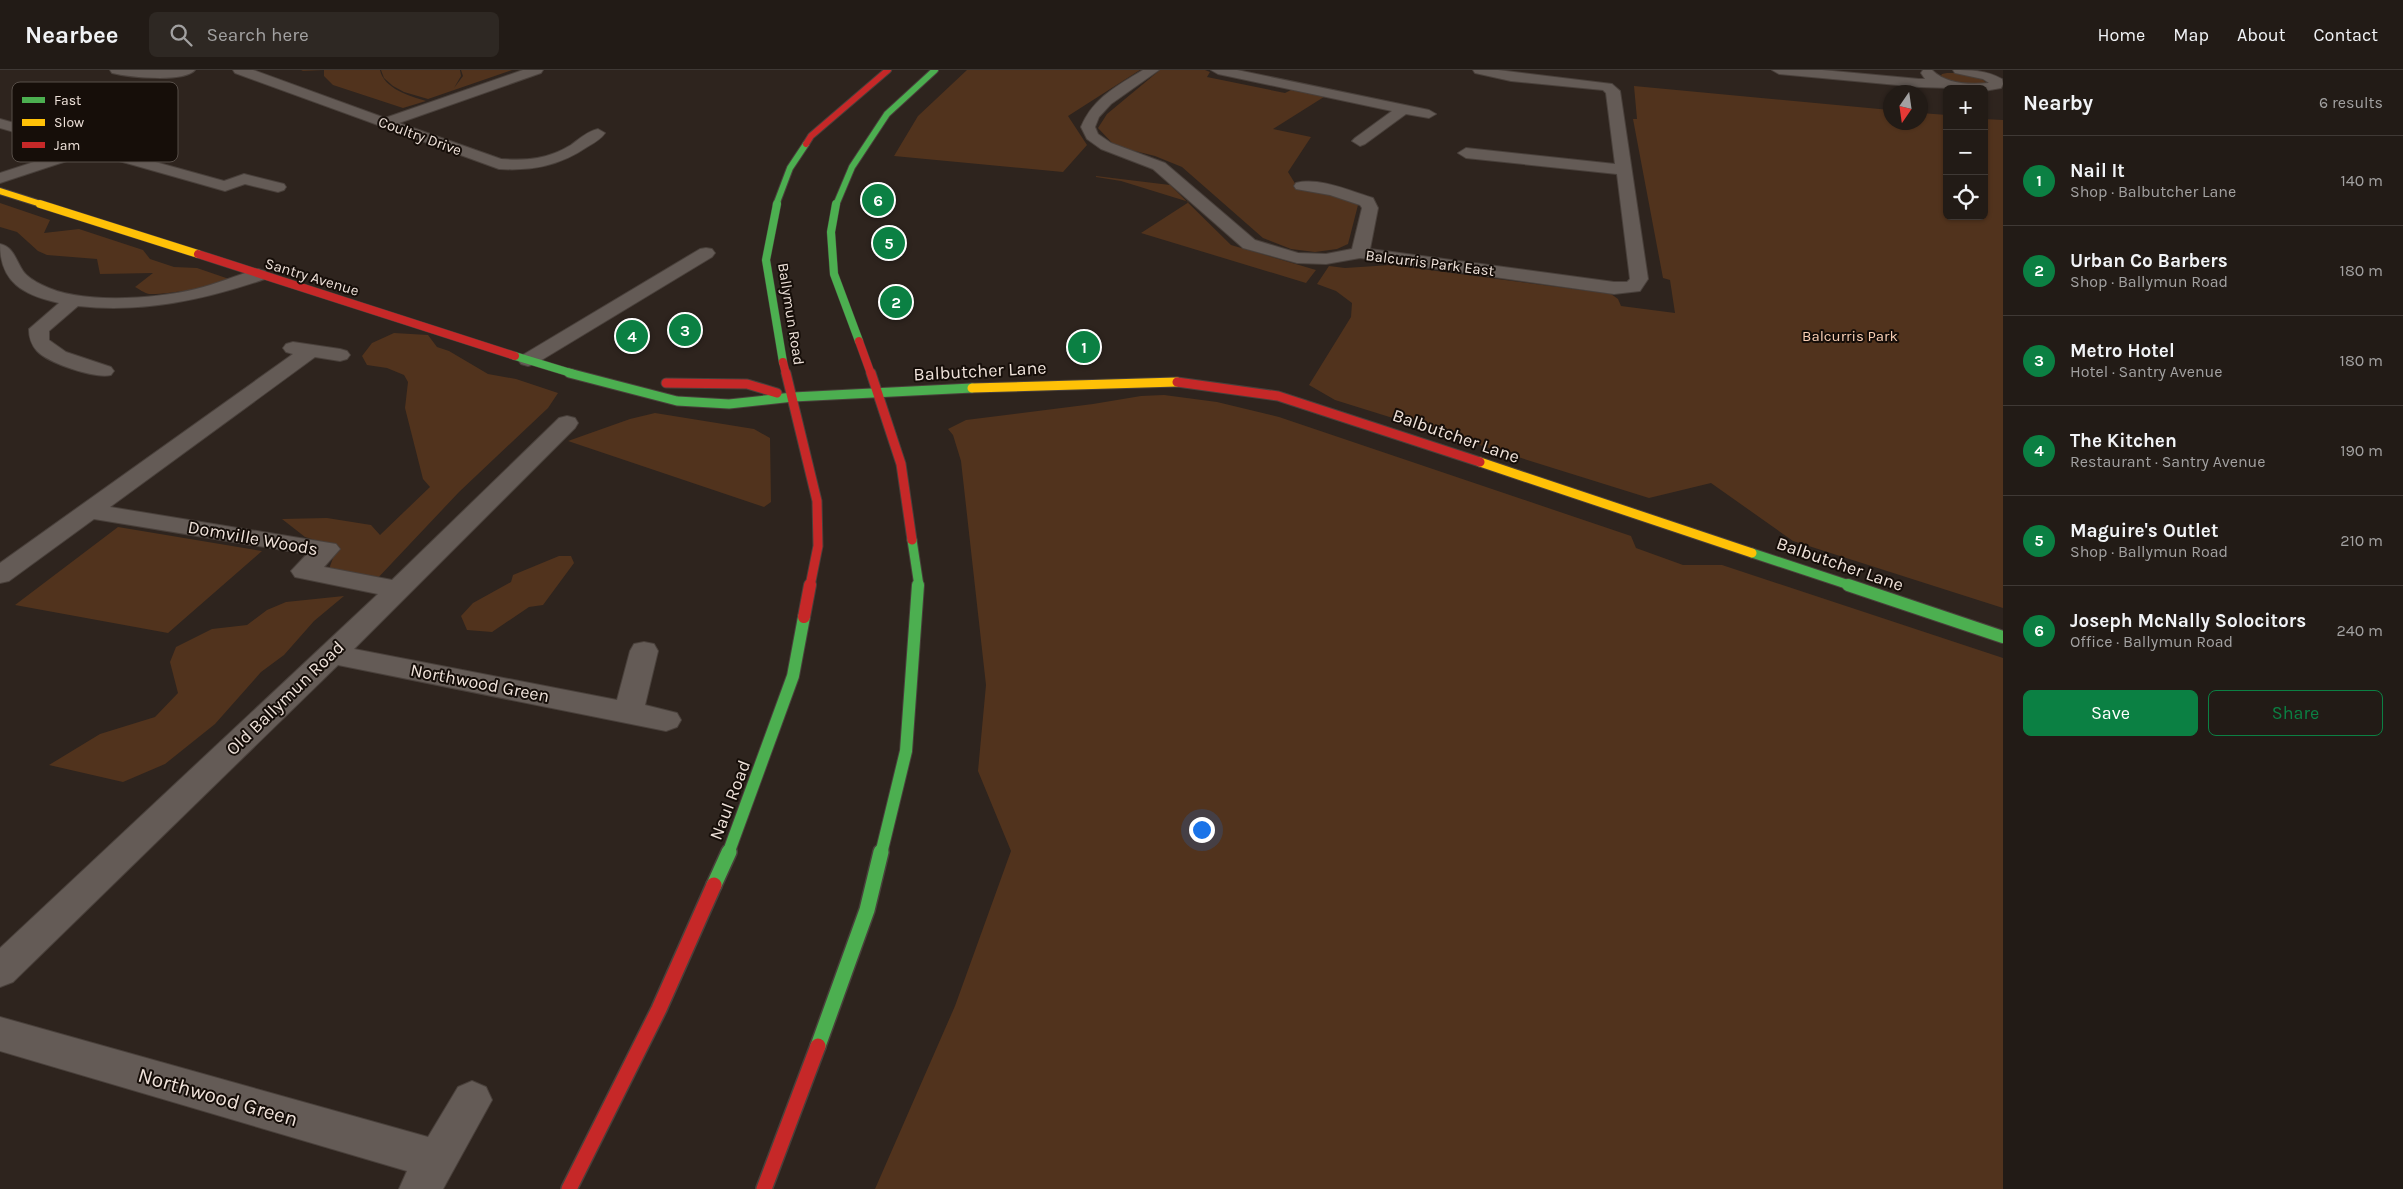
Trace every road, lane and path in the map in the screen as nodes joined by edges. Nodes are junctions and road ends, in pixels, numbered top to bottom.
1 (117, 70) edge
2 (188, 70) edge
3 (269, 70) edge
4 (536, 70) edge
5 (888, 70) edge
6 (935, 70) edge
7 (1152, 70) edge
8 (1218, 70) edge
9 (1480, 70) edge
10 (1779, 70) edge
11 (1934, 70) edge
12 (1960, 70) edge
13 (246, 72) edge
14 (2003, 75) edge
15 (1313, 78) dead end
16 (1941, 82) junction
17 (1988, 82) junction
18 (1299, 87) junction
19 (2003, 92) edge
20 (1403, 109) junction
21 (1429, 114) dead end
22 (0, 123) edge
23 (384, 123) junction
24 (12, 127) edge
25 (598, 133) dead end
26 (1360, 141) dead end
27 (1466, 152) dead end
28 (49, 162) edge
29 (136, 162) edge
30 (1624, 170) junction
31 (0, 178) edge
32 (1302, 186) dead end
33 (278, 187) dead end
34 (0, 191) edge
35 (0, 249) edge
36 (706, 252) dead end
37 (1360, 253) junction
38 (258, 275) junction
39 (74, 300) junction
40 (286, 348) dead end
41 (311, 351) junction
42 (340, 355) dead end
43 (528, 360) junction
44 (104, 371) dead end
45 (617, 384) junction
46 (879, 394) junction
47 (793, 397) junction
48 (567, 422) dead end
49 (88, 511) junction
50 (0, 575) edge
51 (397, 589) junction
52 (2003, 637) edge
53 (644, 651) dead end
54 (332, 654) junction
55 (629, 712) junction
56 (666, 720) dead end
57 (0, 971) edge
58 (0, 1034) edge
59 (472, 1100) dead end
60 (429, 1175) edge
61 (569, 1189) edge
62 (764, 1189) edge

1 - 2 street
3 - 13 street
4 - 23 street
5 - 47 main road, Ballymun Road
6 - 46 main road
7 - 37 street, Balcurris Park East
8 - 18 street
9 - 30 street, Balcurris Park East
10 - 16 street
11 - 16 street
12 - 17 street
13 - 23 street, Coultry Drive
14 - 17 street
15 - 18 street
16 - 17 street
17 - 19 street
18 - 20 street
20 - 21 street
20 - 26 street
22 - 24 street
23 - 25 street, Coultry Drive
27 - 30 street
28 - 31 street
29 - 33 street
30 - 37 street, Balcurris Park East
32 - 37 street
34 - 38 main road, Santry Avenue
35 - 39 street
36 - 43 street
38 - 39 street
38 - 43 main road, Santry Avenue
39 - 44 street
40 - 41 street
41 - 42 street
41 - 49 street
43 - 45 main road, Santry Avenue
45 - 47 main road, Santry Avenue
45 - 47 main road, Santry Avenue
46 - 47 main road, Santry Avenue
46 - 52 main road, Balbutcher Lane
46 - 62 main road
47 - 61 main road, Naul Road
48 - 51 street, Old Ballymun Road
49 - 50 street
49 - 51 street, Domville Woods
51 - 54 street, Old Ballymun Road
53 - 55 street
54 - 55 street, Northwood Green
54 - 57 street, Old Ballymun Road
55 - 56 street, Northwood Green
58 - 60 street, Northwood Green
59 - 60 street, Northwood Green

